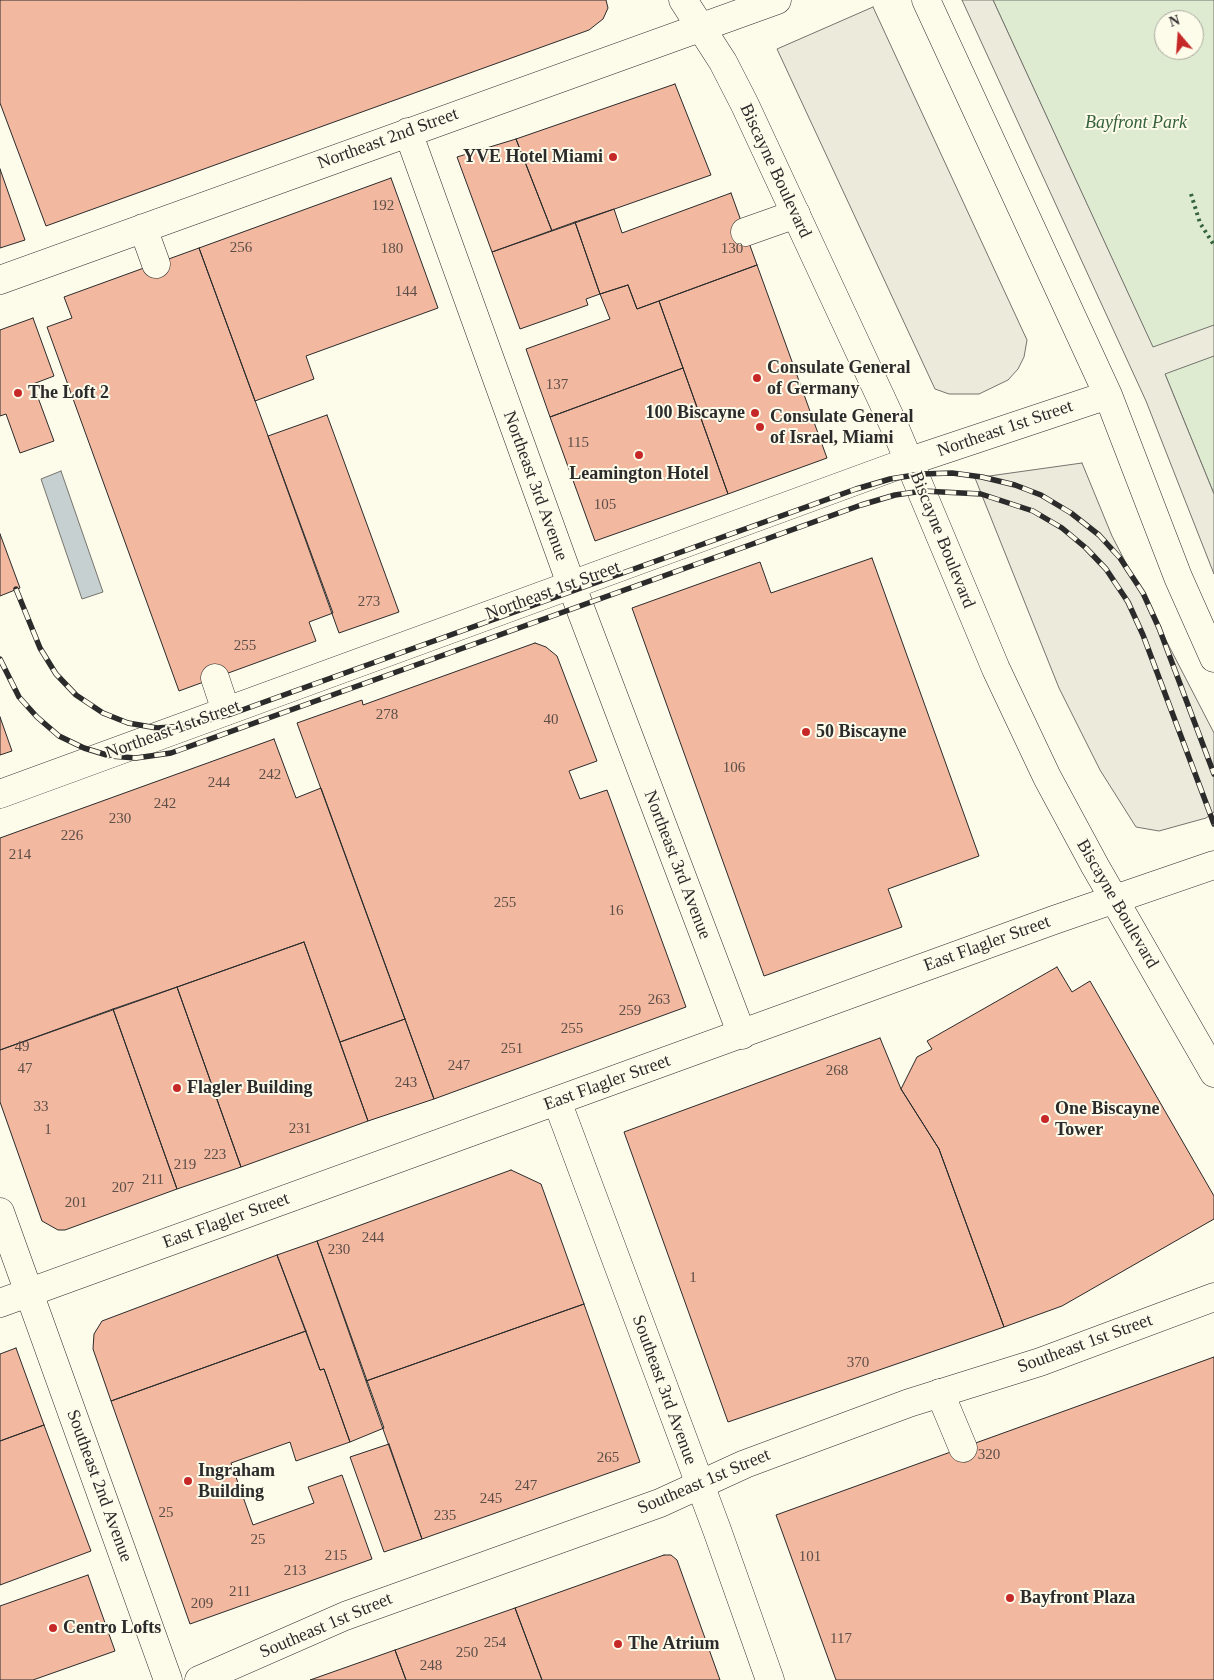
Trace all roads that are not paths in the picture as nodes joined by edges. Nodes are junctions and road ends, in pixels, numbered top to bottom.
1 (683, 0) edge
2 (777, 0) edge
3 (926, 0) edge
4 (702, 28) junction
5 (408, 132) junction
6 (796, 214) junction
7 (143, 228) junction
8 (745, 232) dead end
9 (156, 264) dead end
10 (0, 280) edge
11 (1108, 395) junction
12 (910, 461) junction
13 (571, 584) junction
14 (1214, 658) edge
15 (215, 678) dead end
16 (226, 711) junction
17 (0, 794) edge
18 (1214, 865) edge
19 (1114, 899) junction
20 (742, 1035) junction
21 (1214, 1073) edge
22 (557, 1101) junction
23 (0, 1212) edge
24 (29, 1293) junction
25 (1214, 1297) edge
26 (0, 1303) edge
27 (940, 1393) junction
28 (963, 1448) dead end
29 (699, 1486) junction
30 (168, 1680) edge
31 (200, 1680) edge
32 (770, 1680) edge

1 - 4 main road, Biscayne Boulevard
2 - 4 main road, Northeast 2nd Street
3 - 11 main road
4 - 5 main road, Northeast 2nd Street
4 - 6 main road, Biscayne Boulevard
5 - 7 main road, Northeast 2nd Street
5 - 13 main road, Northeast 3rd Avenue
6 - 8 main road
6 - 12 main road, Biscayne Boulevard
7 - 9 main road
7 - 10 main road, Northeast 2nd Street
11 - 12 main road, Northeast 1st Street
11 - 14 main road
12 - 13 main road, Northeast 1st Street
12 - 19 main road, Biscayne Boulevard
13 - 16 main road, Northeast 1st Street
13 - 20 main road, Northeast 3rd Avenue
15 - 16 main road
16 - 17 main road, Northeast 1st Street
18 - 19 main road, East Flagler Street
19 - 20 main road, East Flagler Street
19 - 21 main road, Biscayne Boulevard
20 - 22 main road, East Flagler Street
22 - 24 main road, East Flagler Street
22 - 29 main road, Southeast 3rd Avenue
23 - 24 main road, Southeast 2nd Avenue
24 - 26 main road, East Flagler Street
24 - 30 main road, Southeast 2nd Avenue
25 - 27 main road, Southeast 1st Street
27 - 28 main road
27 - 29 main road, Southeast 1st Street
29 - 31 main road, Southeast 1st Street
29 - 32 main road, Southeast 3rd Avenue

